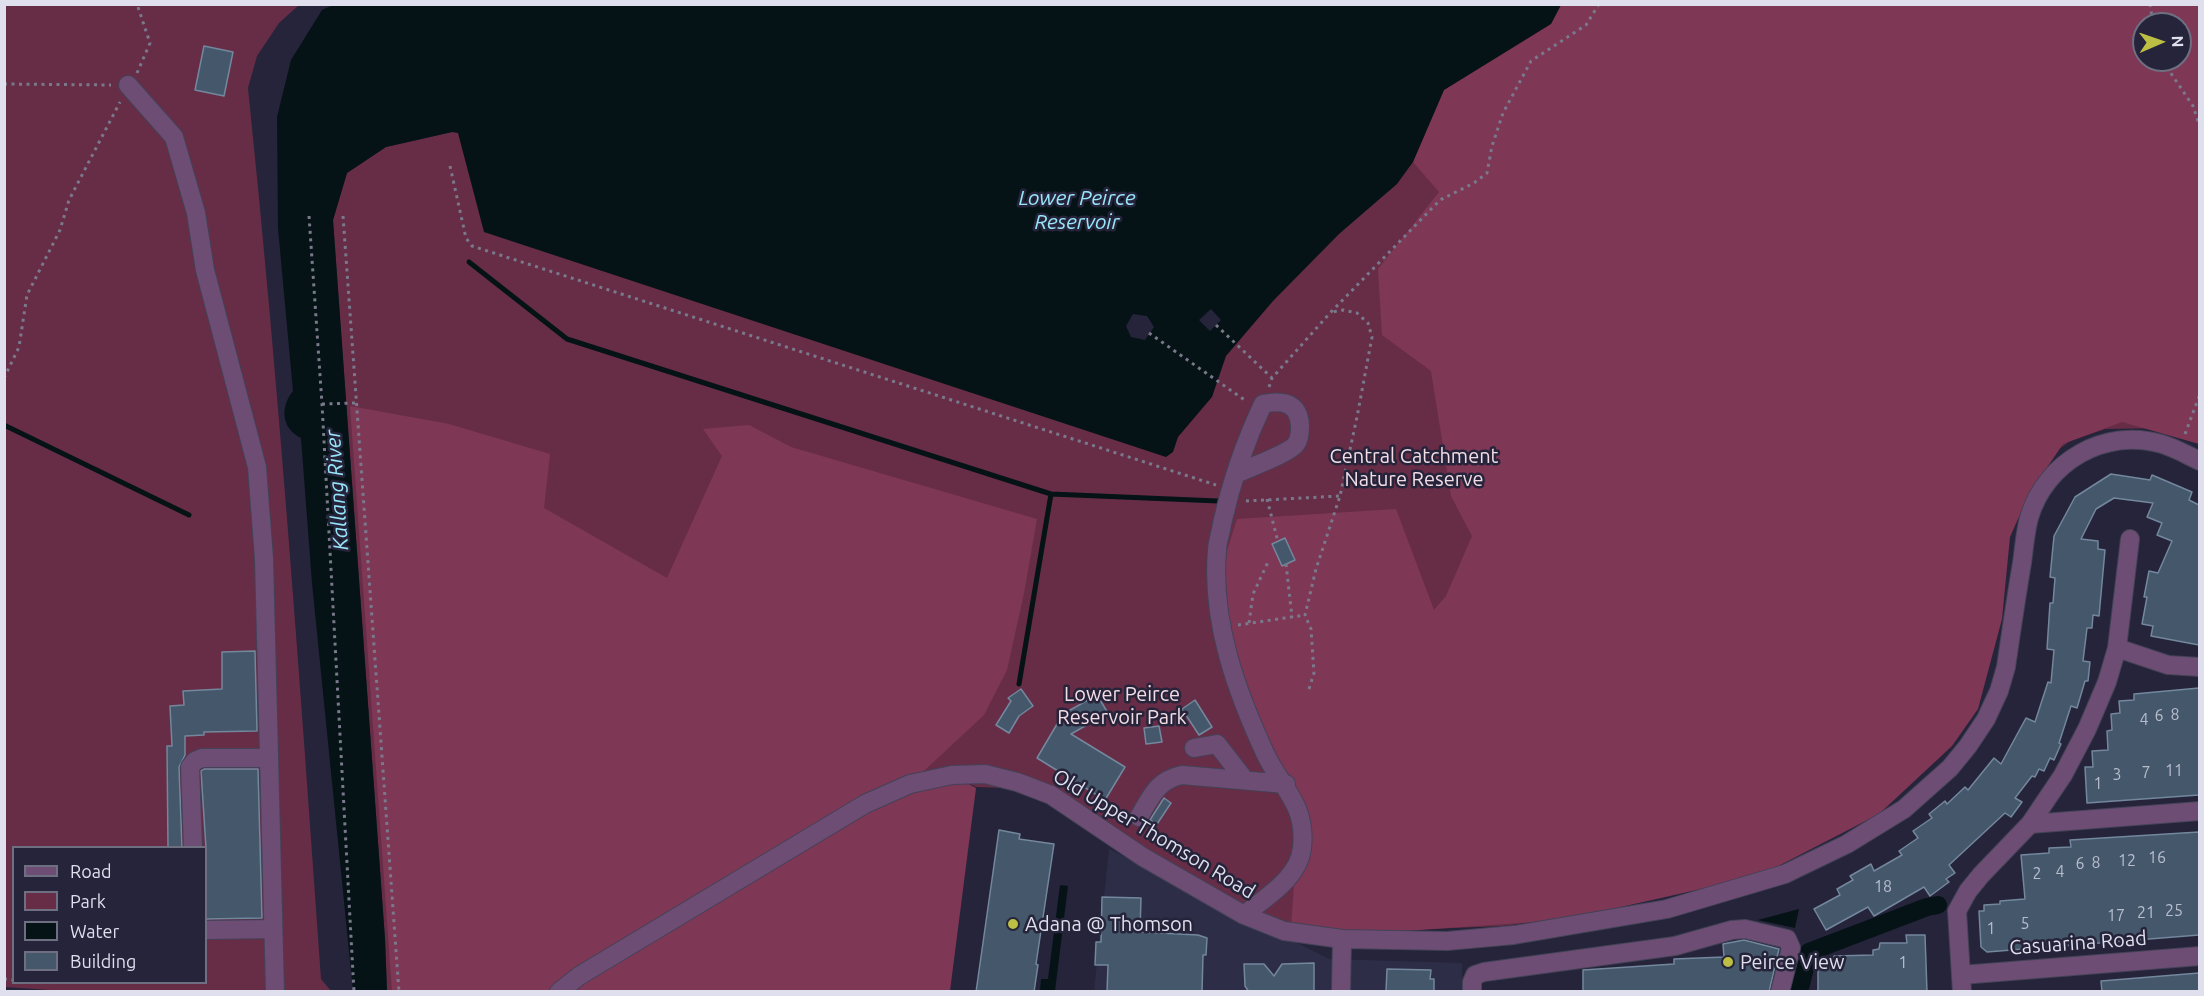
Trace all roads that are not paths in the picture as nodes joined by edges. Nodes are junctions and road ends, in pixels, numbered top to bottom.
1 (128, 85) road end
2 (2199, 460) edge
3 (1231, 488) junction
4 (2130, 539) dead end
5 (2117, 648) junction
6 (2199, 667) edge
7 (1194, 748) dead end
8 (269, 758) junction
9 (1245, 780) junction
10 (1286, 784) junction
11 (2199, 811) edge
12 (1139, 817) dead end
13 (2030, 824) junction
14 (193, 846) edge
15 (1244, 915) junction
16 (273, 929) junction
17 (207, 930) edge
18 (1342, 939) junction
19 (2199, 956) edge
20 (1961, 983) edge
21 (275, 992) edge
22 (559, 992) edge
23 (1341, 992) edge
24 (1472, 992) edge
25 (1780, 992) edge

1 - 8 street
2 - 18 street, Old Upper Thomson Road
3 - 3 street
3 - 10 street
4 - 5 street
5 - 6 street
5 - 13 street
7 - 9 street
8 - 14 street
8 - 16 street
9 - 10 street
9 - 12 street
10 - 15 street
11 - 13 street
13 - 20 street
15 - 18 street, Old Upper Thomson Road
15 - 22 street, Old Upper Thomson Road
16 - 17 street
16 - 21 street
18 - 23 street
19 - 20 street, Casuarina Road
24 - 25 street

